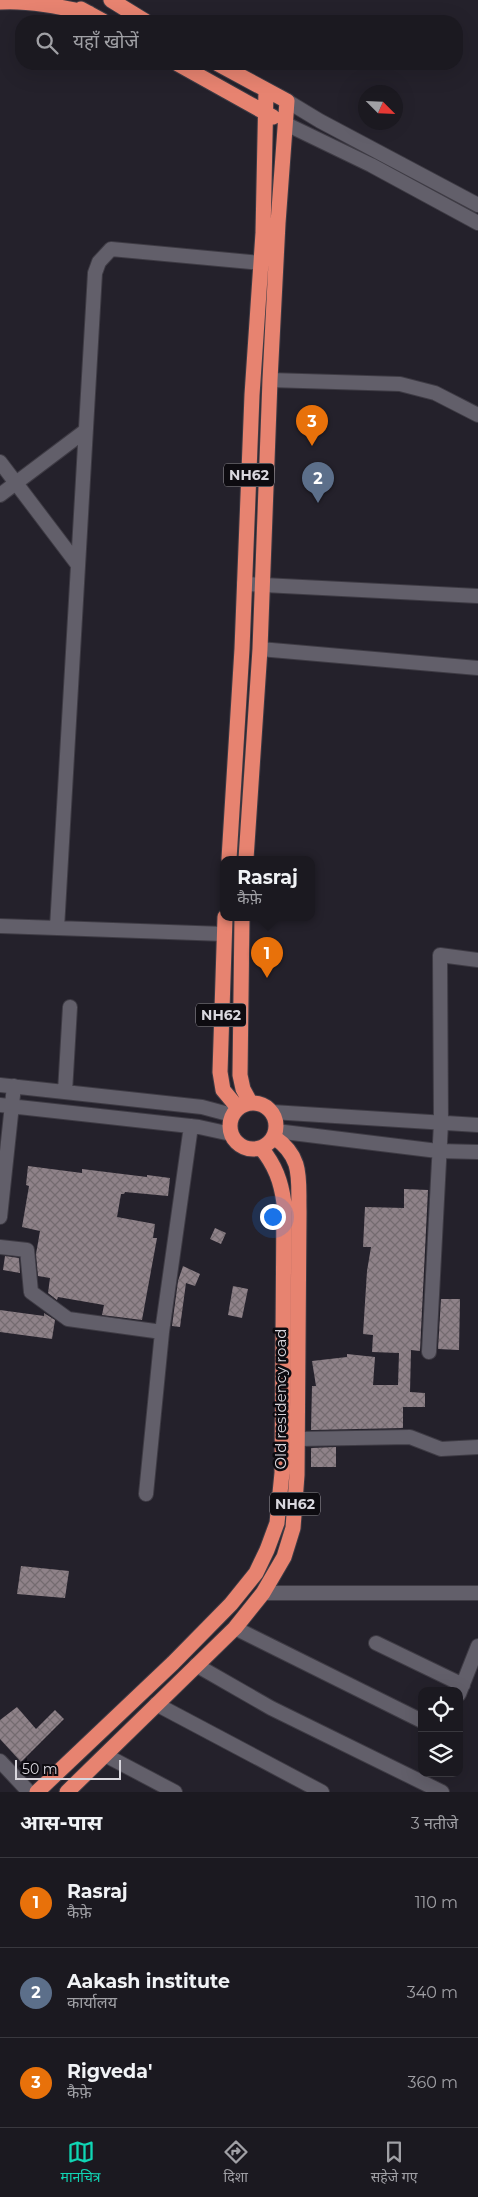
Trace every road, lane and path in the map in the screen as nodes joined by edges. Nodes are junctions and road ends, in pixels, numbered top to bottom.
1 (63, 0) edge
2 (111, 0) edge
3 (0, 2) edge
4 (89, 13) junction
5 (92, 15) edge
6 (135, 15) edge
7 (189, 70) edge
8 (229, 70) edge
9 (266, 90) junction
10 (287, 101) junction
11 (266, 114) junction
12 (286, 124) junction
13 (478, 205) edge
14 (478, 223) edge
15 (261, 263) junction
16 (270, 380) junction
17 (478, 415) edge
18 (85, 431) junction
19 (0, 462) edge
20 (16, 483) junction
21 (0, 495) edge
22 (78, 565) junction
23 (244, 584) junction
24 (261, 584) junction
25 (478, 596) edge
26 (260, 649) junction
27 (478, 668) edge
28 (229, 856) edge
29 (246, 856) edge
30 (225, 921) edge
31 (242, 921) edge
32 (0, 926) edge
33 (57, 928) junction
34 (224, 934) junction
35 (478, 960) edge
36 (70, 1007) dead end
37 (7, 1086) edge
38 (65, 1092) junction
39 (6, 1105) edge
40 (240, 1108) junction
41 (272, 1112) junction
42 (441, 1123) junction
43 (478, 1125) edge
44 (192, 1126) junction
45 (231, 1134) junction
46 (275, 1134) junction
47 (261, 1148) junction
48 (438, 1151) junction
49 (478, 1152) edge
50 (0, 1217) edge
51 (0, 1247) edge
52 (162, 1332) junction
53 (429, 1352) dead end
54 (298, 1439) junction
55 (478, 1447) edge
56 (146, 1494) dead end
57 (263, 1593) junction
58 (478, 1593) edge
59 (235, 1628) junction
60 (376, 1643) dead end
61 (478, 1646) edge
62 (196, 1665) junction
63 (456, 1687) edge
64 (462, 1687) edge
65 (156, 1704) junction
66 (418, 1719) edge
67 (104, 1755) junction
68 (0, 1761) edge
69 (425, 1778) edge
70 (28, 1792) edge
71 (37, 1792) edge
72 (66, 1792) edge
73 (175, 1792) edge
74 (322, 1792) edge
75 (442, 1792) edge

1 - 4 highway
2 - 6 highway
3 - 4 highway
4 - 5 highway
7 - 11 highway
8 - 9 highway
9 - 10 highway
9 - 11 highway, NH62
10 - 12 highway, NH62
10 - 13 street
11 - 12 highway
11 - 15 highway, NH62
12 - 14 street
12 - 16 highway, NH62
15 - 18 street
15 - 23 highway, NH62
16 - 17 street
16 - 24 highway, NH62
18 - 20 street
18 - 22 street
19 - 20 street
20 - 21 street
20 - 22 street
22 - 33 street
23 - 24 street
23 - 28 highway, NH62
24 - 25 street
24 - 26 highway, NH62
26 - 27 street
26 - 29 highway, NH62
30 - 34 highway, NH62
31 - 40 highway, NH62
32 - 33 street
33 - 34 street
34 - 40 highway, NH62
35 - 42 street
36 - 38 street
37 - 38 street
37 - 39 street
38 - 40 street
39 - 44 street
39 - 50 street
40 - 41 highway, NH62
40 - 45 highway, NH62
41 - 42 street
41 - 46 highway
42 - 43 street
42 - 48 street
44 - 45 street
44 - 52 street
45 - 47 highway
46 - 47 highway
46 - 48 street
46 - 54 highway, Old residency road / NH62
47 - 71 highway, Old residency road / NH62
48 - 49 street
48 - 53 street
51 - 52 street
52 - 56 street
54 - 55 street
54 - 57 highway, Old residency road / NH62
57 - 58 street
57 - 59 highway, Old residency road / NH62
59 - 62 highway, Old residency road / NH62
59 - 66 street
60 - 63 street
61 - 64 street
62 - 65 highway, Old residency road / NH62
62 - 69 street
65 - 67 highway, Old residency road / NH62
65 - 74 street
67 - 72 highway, Old residency road / NH62
67 - 73 street
68 - 70 street
69 - 75 street

